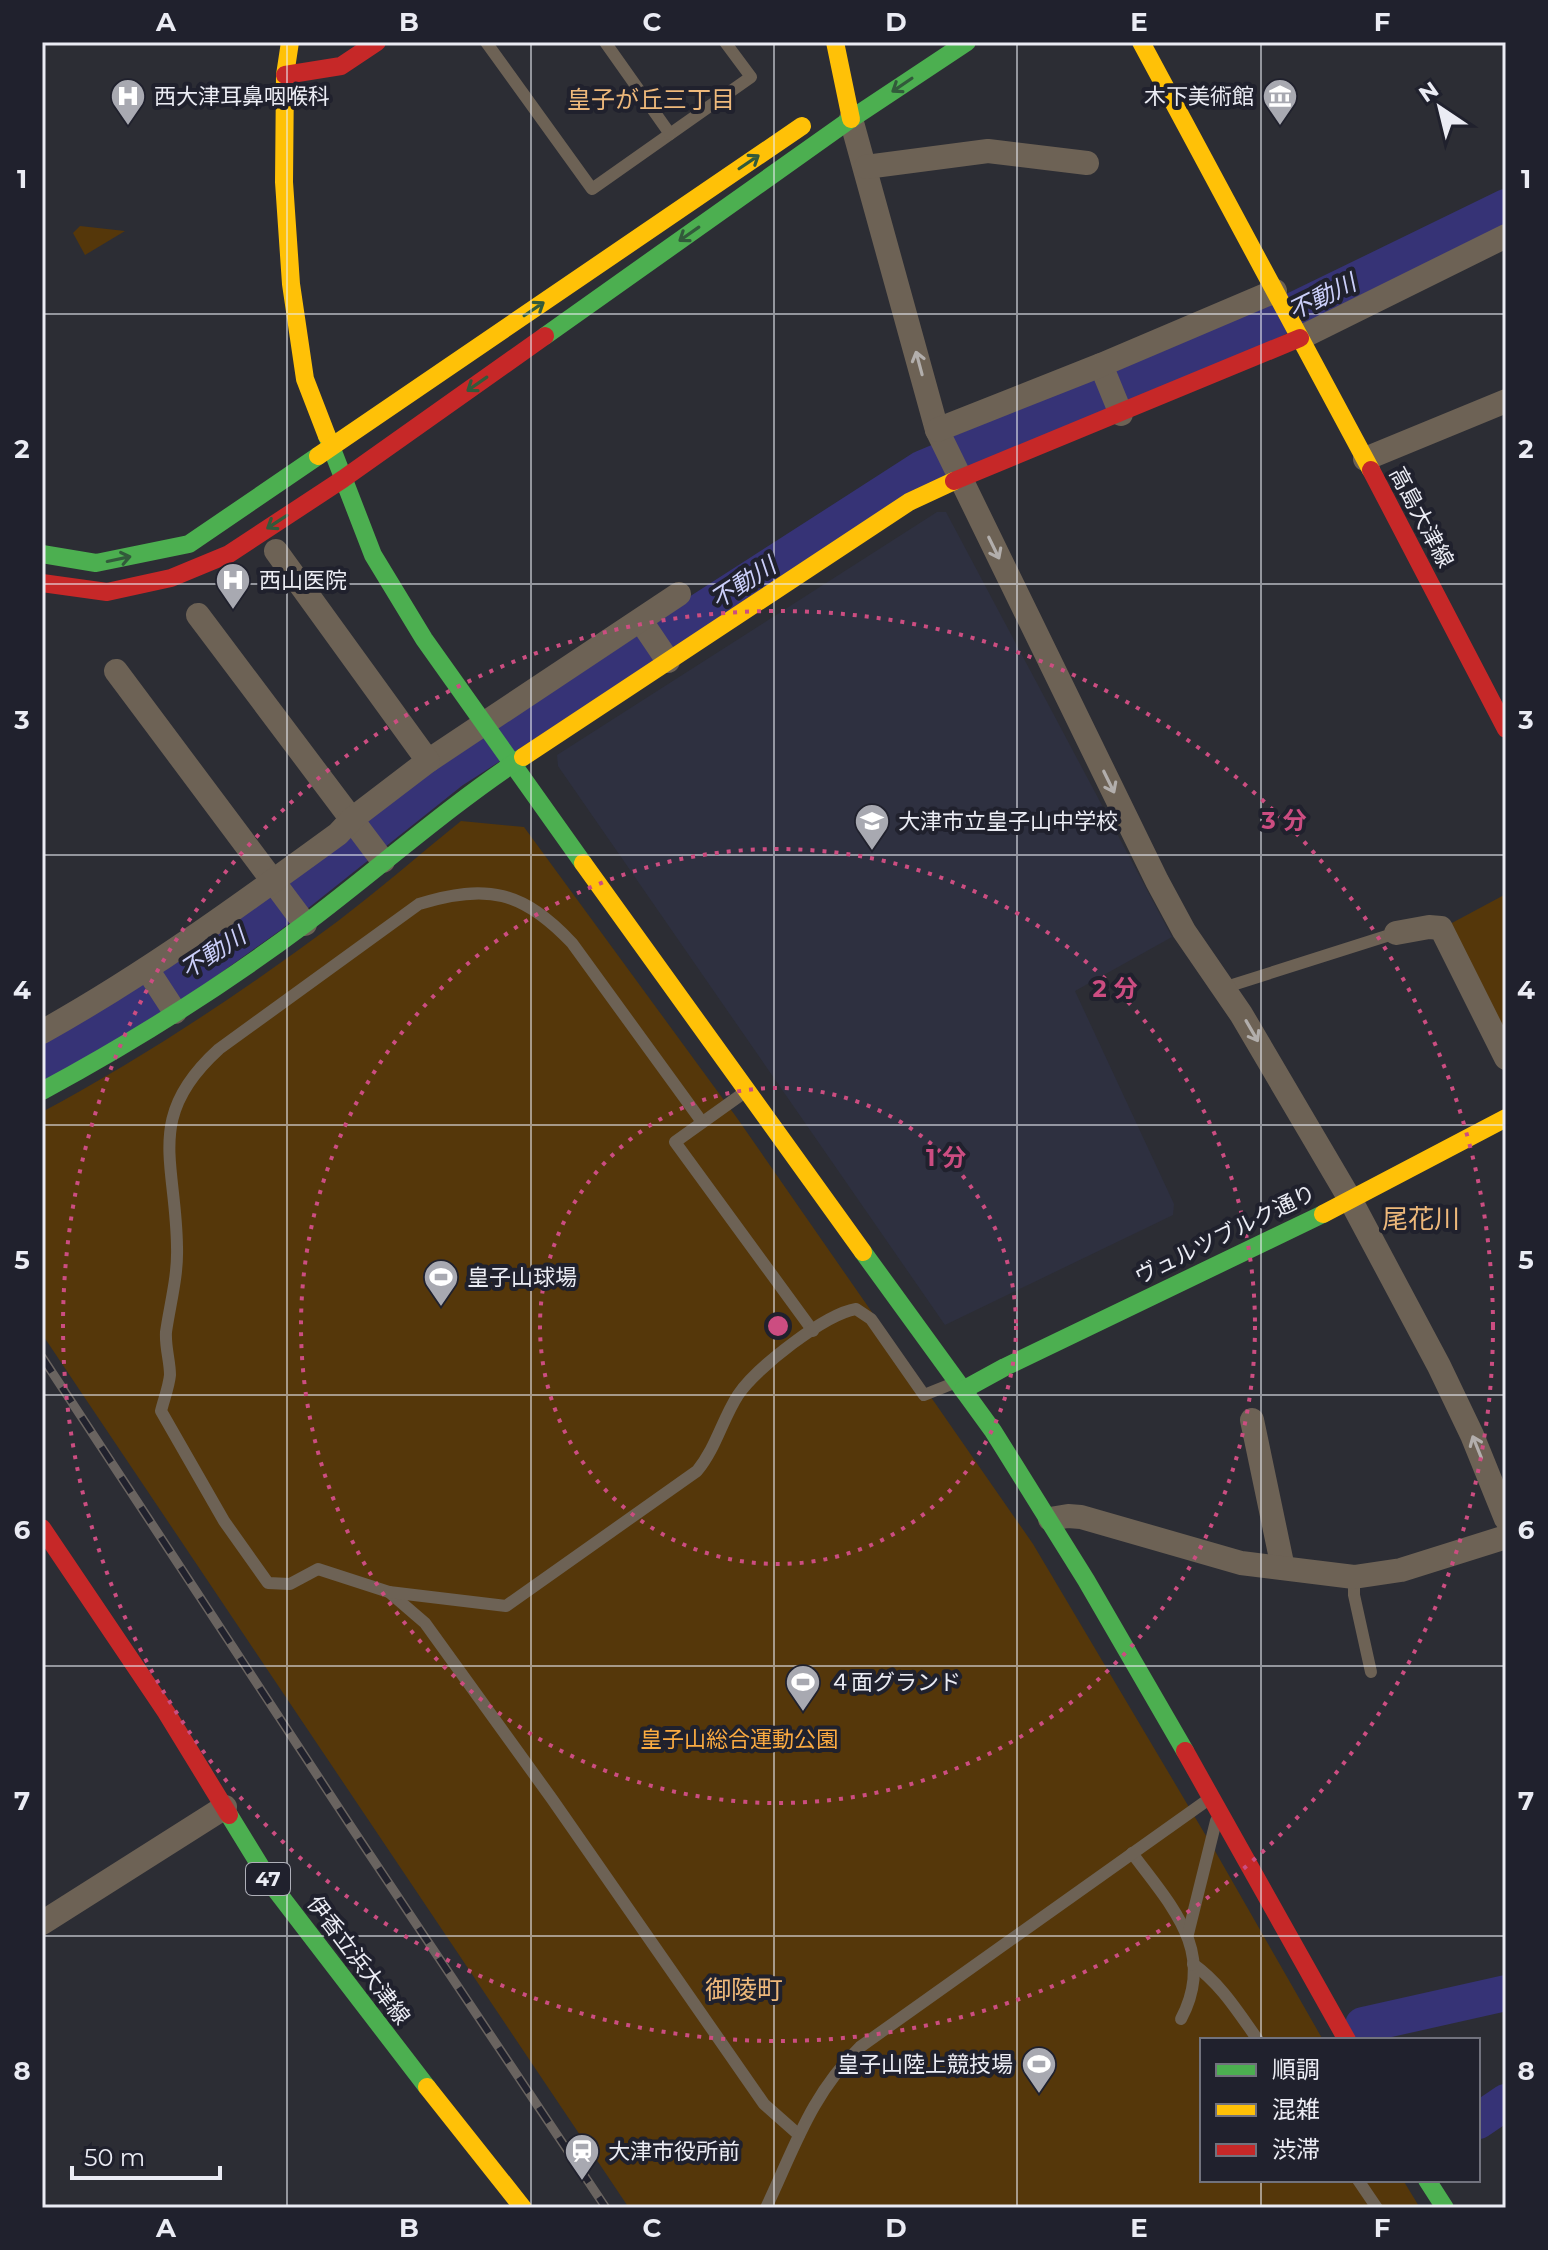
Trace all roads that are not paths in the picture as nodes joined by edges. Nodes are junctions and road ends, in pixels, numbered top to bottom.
1 (290, 42) edge
2 (377, 42) edge
3 (486, 42) edge
4 (605, 42) edge
5 (725, 42) edge
6 (835, 42) edge
7 (967, 42) edge
8 (1141, 42) edge
9 (285, 75) junction
10 (842, 104) junction
11 (670, 134) junction
12 (1087, 163) dead end
13 (866, 167) junction
14 (1506, 236) edge
15 (1276, 294) junction
16 (1298, 333) junction
17 (1103, 369) junction
18 (1506, 401) edge
19 (1119, 410) junction
20 (939, 434) junction
21 (331, 447) junction
22 (1365, 459) junction
23 (958, 474) junction
24 (343, 479) junction
25 (276, 551) dead end
26 (42, 554) edge
27 (42, 583) edge
28 (679, 594) dead end
29 (198, 615) dead end
30 (641, 621) junction
31 (668, 661) junction
32 (116, 671) dead end
33 (483, 723) junction
34 (1506, 729) edge
35 (508, 759) junction
36 (428, 761) junction
37 (352, 819) junction
38 (382, 860) junction
39 (272, 883) junction
40 (304, 923) junction
41 (1396, 933) joint
42 (148, 970) junction
43 (1223, 988) junction
44 (175, 1011) junction
45 (42, 1032) edge
46 (1506, 1058) edge
47 (748, 1090) junction
48 (42, 1091) edge
49 (1506, 1118) edge
50 (702, 1122) junction
51 (1351, 1201) junction
52 (813, 1331) junction
53 (960, 1386) junction
54 (1252, 1420) dead end
55 (1050, 1519) junction
56 (1506, 1519) edge
57 (42, 1528) edge
58 (1506, 1537) edge
59 (1283, 1568) junction
60 (1354, 1577) junction
61 (389, 1592) junction
62 (1371, 1672) dead end
63 (1216, 1803) junction
64 (225, 1807) junction
65 (1132, 1853) junction
66 (42, 1923) edge
67 (1188, 1934) junction
68 (1193, 1964) junction
69 (1181, 2019) dead end
70 (1257, 2038) edge
71 (1346, 2038) edge
72 (799, 2135) junction
73 (1359, 2182) edge
74 (1428, 2182) edge
75 (523, 2208) edge
76 (766, 2208) edge
77 (1377, 2208) edge
78 (1445, 2208) edge

1 - 9 street
2 - 9 street
3 - 11 lane
4 - 11 lane
5 - 11 lane
6 - 10 street
7 -> 10 street
8 - 15 street
9 - 21 street
10 - 13 street
21 -> 10 street
10 -> 24 street
12 - 13 street
20 -> 13 street
14 - 16 street
15 - 16 street, 高島大津線
15 - 17 street
16 - 19 street
16 - 22 street, 高島大津線
17 - 19 street
17 - 20 street
18 - 22 street
19 - 23 street
20 - 23 street
21 - 24 street
26 -> 21 street
22 - 34 street, 高島大津線
23 - 31 street
23 -> 43 street
24 -> 27 street
24 - 33 street
25 - 36 street
28 - 30 street
29 - 37 street
30 - 31 street
30 - 33 street
31 - 35 street
32 - 39 street
33 - 35 street
33 - 36 street
35 - 38 street
35 - 47 street
36 - 37 street
37 - 38 street
37 - 39 street
38 - 40 street
39 - 40 street
39 - 42 street
40 - 44 street
41 - 43 lane
41 - 46 street
42 - 44 street
42 - 45 street
43 -> 51 street
44 - 48 street
47 - 50 lane
47 - 53 street
49 - 51 street, ヴュルツブルク通り
50 - 52 lane
50 - 61 lane
51 - 53 street, ヴュルツブルク通り
56 -> 51 street
52 - 53 lane
52 - 61 lane
53 - 55 street
54 - 59 street
55 - 59 street
55 - 63 street
57 - 64 street, 伊香立浜大津線 / 47
58 - 60 street
59 - 60 street
60 - 62 lane
61 - 72 lane
63 - 65 lane
63 - 67 lane
63 - 71 street
64 - 66 street
64 - 75 street, 伊香立浜大津線 / 47
65 - 67 lane
65 - 72 lane
67 - 68 lane
68 - 69 lane
68 - 70 lane
72 - 76 lane
73 - 77 lane
74 - 78 street

